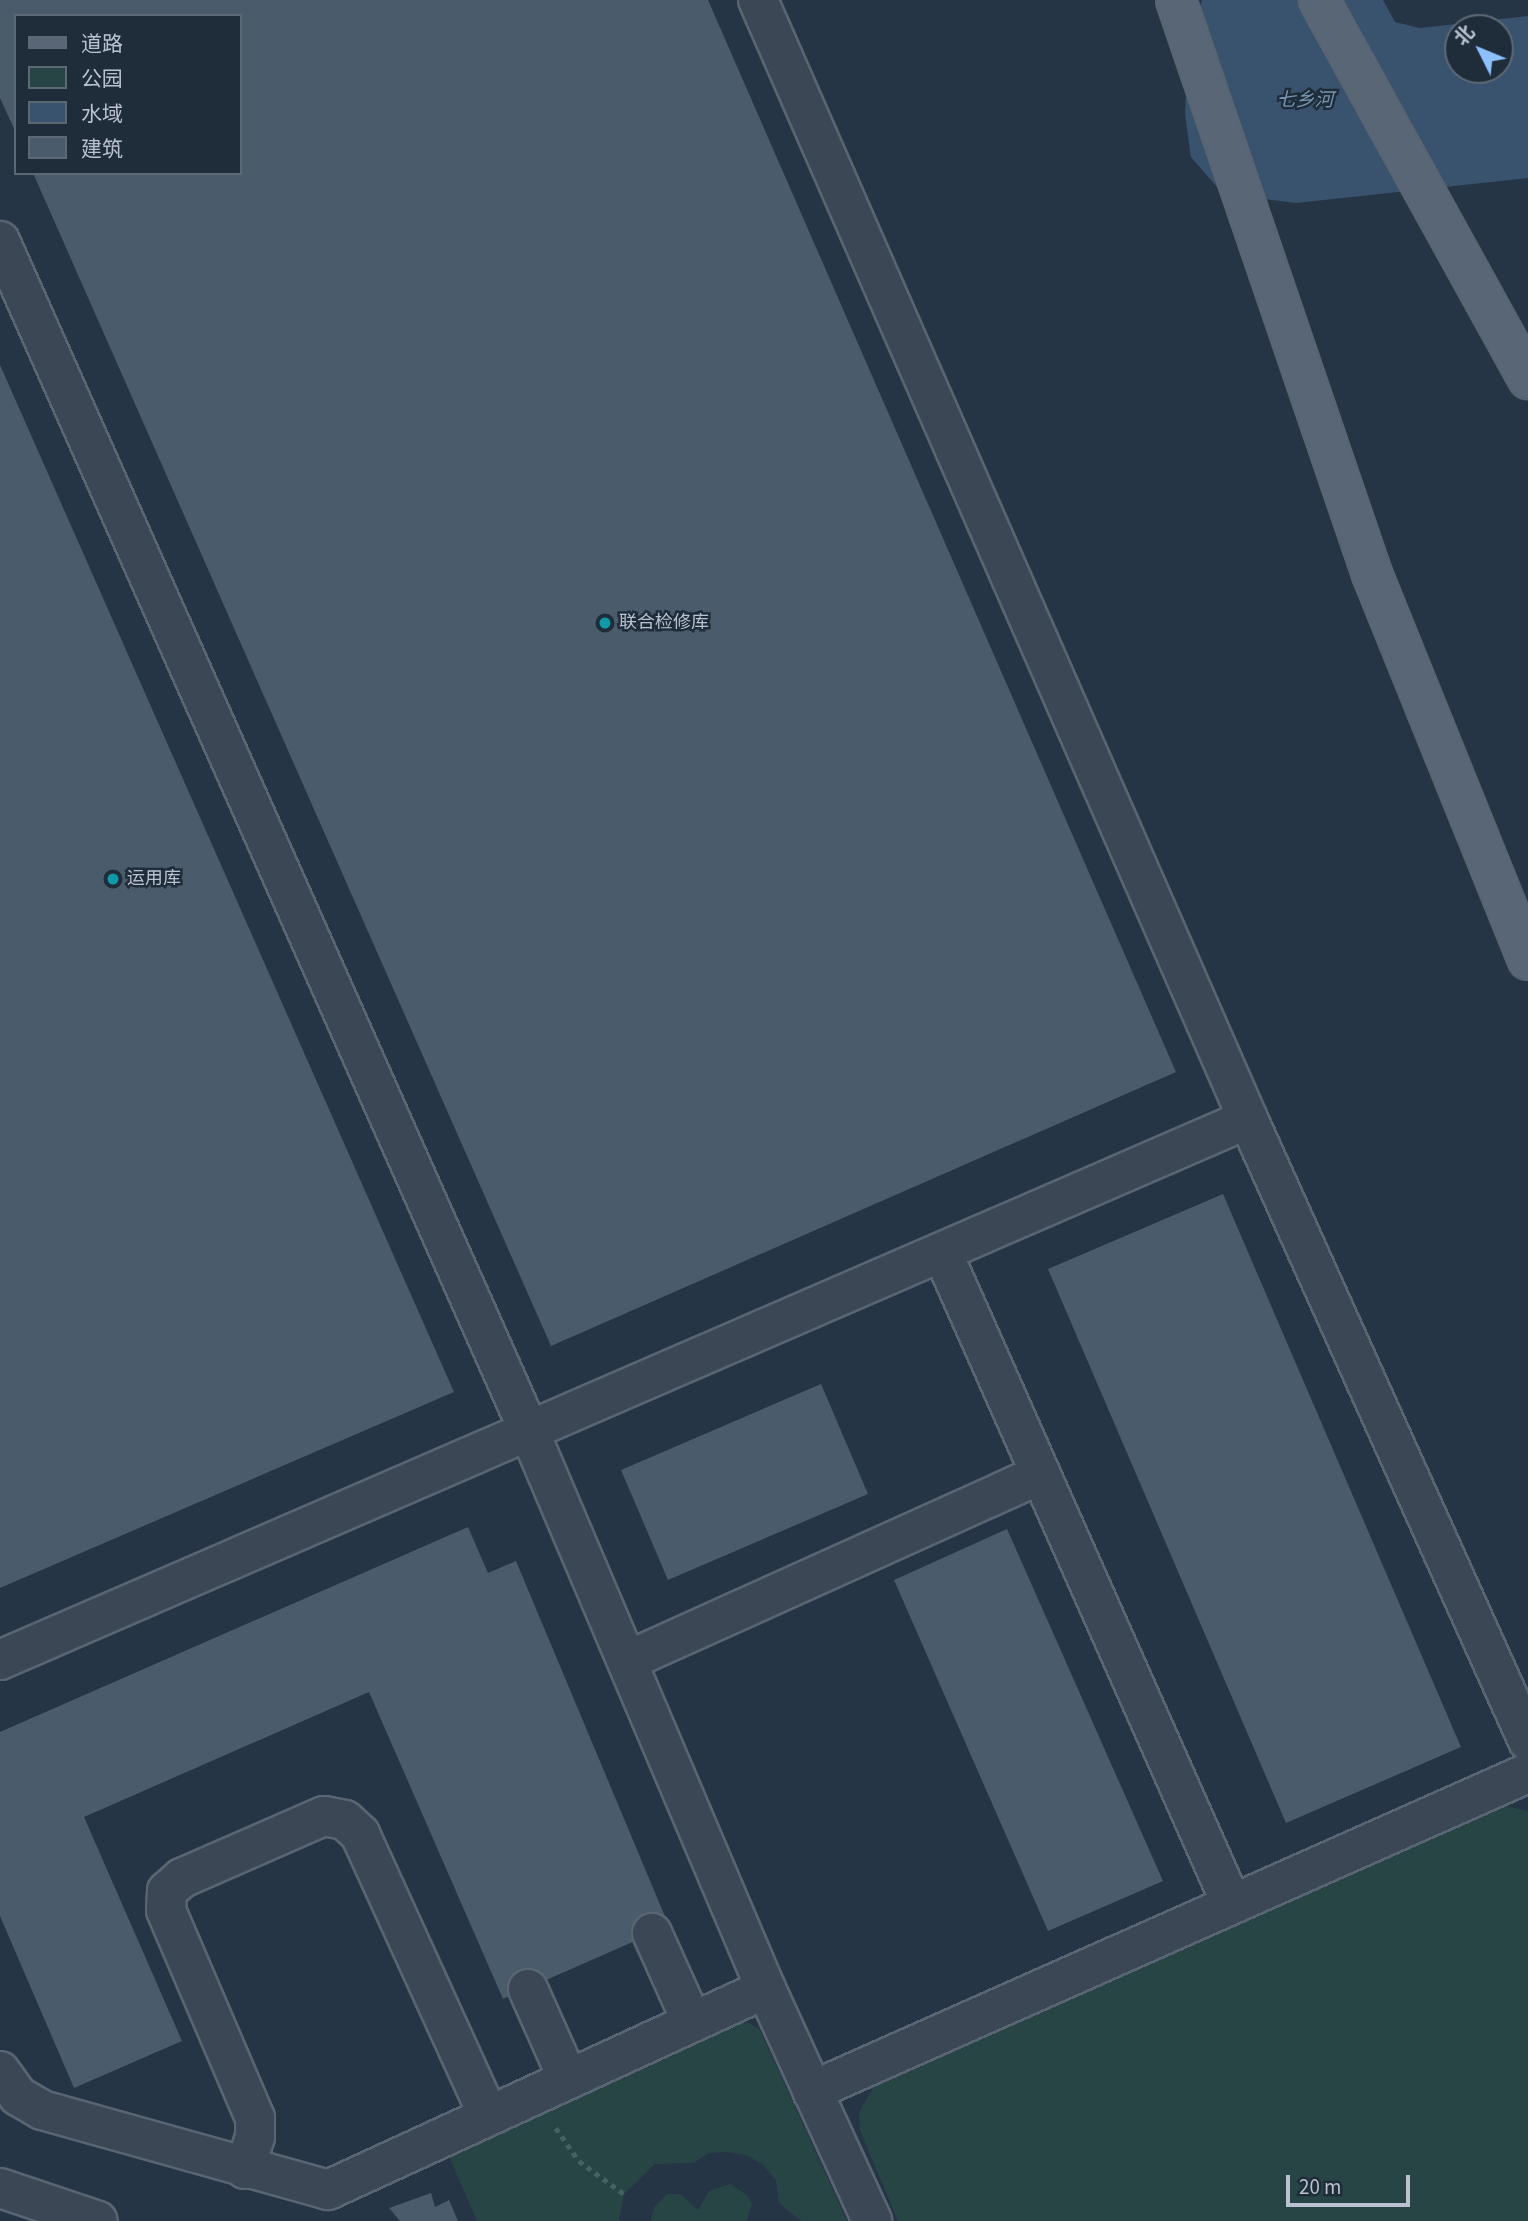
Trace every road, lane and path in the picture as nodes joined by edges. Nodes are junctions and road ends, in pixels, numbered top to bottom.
1 (758, 0) edge
2 (1176, 0) edge
3 (1318, 0) edge
4 (0, 241) edge
5 (1528, 379) edge
6 (1528, 960) edge
7 (1248, 1119) junction
8 (942, 1252) junction
9 (529, 1431) junction
10 (1041, 1474) junction
11 (0, 1661) edge
12 (627, 1661) junction
13 (1528, 1741) edge
14 (1528, 1773) edge
15 (1232, 1905) junction
16 (652, 1933) dead end
17 (528, 1989) dead end
18 (766, 1989) junction
19 (692, 2022) junction
20 (0, 2071) edge
21 (554, 2086) junction
22 (812, 2091) junction
23 (488, 2115) junction
24 (245, 2169) junction
25 (0, 2188) edge
26 (624, 2194) dead end
27 (333, 2205) edge
28 (98, 2221) edge
29 (872, 2221) edge

1 - 7 street
2 - 6 main road
3 - 5 main road
4 - 9 street
7 - 8 street
7 - 13 street
8 - 9 street
8 - 10 street
9 - 11 street
9 - 12 street
10 - 12 street
10 - 15 street
12 - 18 street
14 - 15 street
15 - 22 street
16 - 19 street
17 - 21 street
18 - 19 street
18 - 22 street
19 - 21 street
20 - 24 street
21 - 23 street
21 - 26 path
22 - 29 street
23 - 24 street
23 - 27 street
24 - 27 street
25 - 28 street

